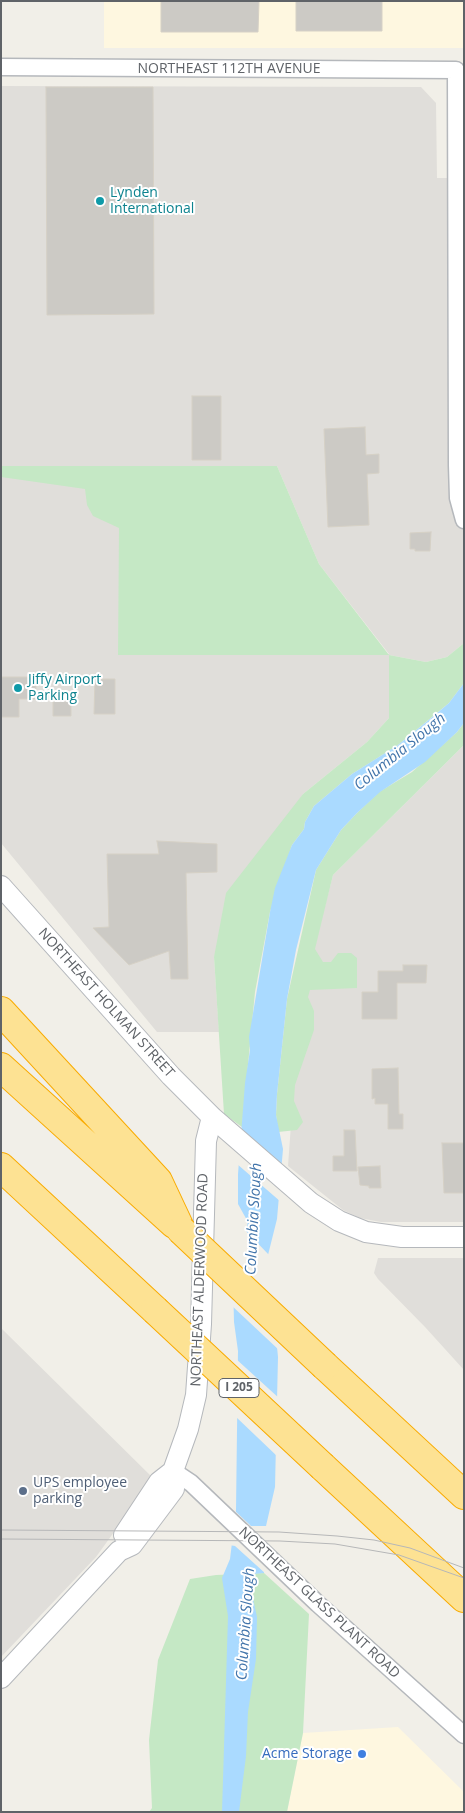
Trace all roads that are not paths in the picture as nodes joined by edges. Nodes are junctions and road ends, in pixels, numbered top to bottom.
1 (1, 67) edge
2 (464, 520) edge
3 (1, 886) edge
4 (1, 1012) edge
5 (1, 1067) edge
6 (212, 1117) junction
7 (1, 1167) edge
8 (1, 1182) edge
9 (180, 1230) junction
10 (73, 1234) junction
11 (464, 1237) edge
12 (174, 1471) junction
13 (464, 1495) edge
14 (464, 1598) edge
15 (1, 1678) edge
16 (464, 1735) edge

1 - 2 street, NORTHEAST 112TH AVENUE
3 - 6 street, NORTHEAST HOLMAN STREET
4 - 9 highway
5 - 9 highway
6 - 11 street, NORTHEAST HOLMAN STREET
6 - 12 street, NORTHEAST ALDERWOOD ROAD
7 - 10 highway, I 205
8 - 10 highway
9 - 13 highway, bridge
10 - 14 highway, I 205, bridge
12 - 15 street
12 - 16 street, NORTHEAST GLASS PLANT ROAD

